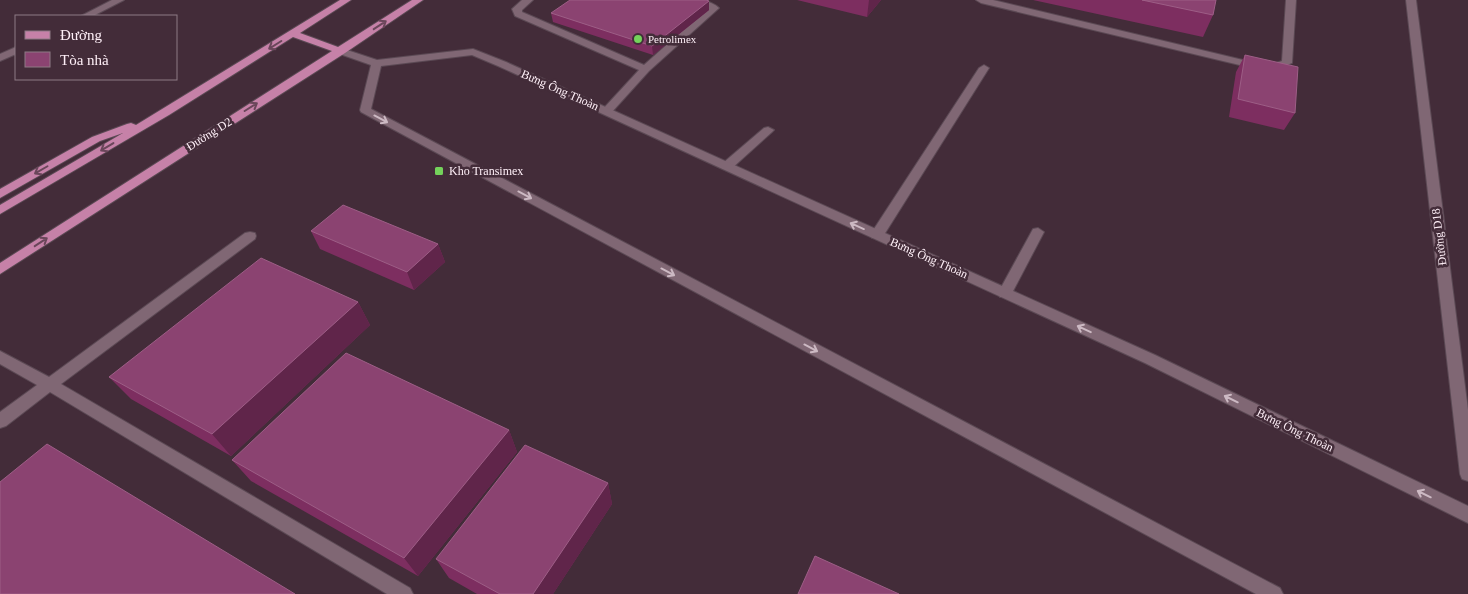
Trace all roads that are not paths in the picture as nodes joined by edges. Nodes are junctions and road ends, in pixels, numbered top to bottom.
1 (120, 0) edge
2 (346, 0) edge
3 (418, 0) edge
4 (528, 0) edge
5 (694, 0) edge
6 (981, 0) edge
7 (1291, 0) edge
8 (1410, 0) edge
9 (88, 15) edge
10 (293, 34) junction
11 (15, 50) edge
12 (341, 51) junction
13 (0, 58) edge
14 (376, 63) junction
15 (984, 68) dead end
16 (645, 70) junction
17 (607, 111) junction
18 (164, 113) junction
19 (768, 130) dead end
20 (727, 166) junction
21 (0, 194) edge
22 (0, 210) edge
23 (1038, 232) dead end
24 (877, 234) junction
25 (250, 236) dead end
26 (0, 269) edge
27 (1005, 293) junction
28 (0, 357) edge
29 (49, 384) junction
30 (0, 421) edge
31 (1468, 474) edge
32 (1468, 515) edge
33 (1256, 589) edge
34 (404, 594) edge
35 (1274, 594) edge

1 - 9 street
2 - 10 main road
12 -> 3 main road, Đường D2
4 - 16 street
5 - 16 street
6 - 7 street
8 - 31 street, Đường D18
10 - 12 main road
10 -> 18 main road
11 - 13 street
12 - 14 street, Bưng Ông Thoàn
26 -> 12 main road, Đường D2
14 - 17 street, Bưng Ông Thoàn
14 -> 33 street
15 - 24 street
16 - 17 street
17 - 20 street, Bưng Ông Thoàn
18 -> 21 main road
18 -> 22 main road
19 - 20 street
24 -> 20 street, Bưng Ông Thoàn
23 - 27 street
24 - 27 street, Bưng Ông Thoàn
25 - 29 street
32 -> 27 street, Bưng Ông Thoàn
28 - 29 street
29 - 30 street
29 - 34 street
33 - 35 street

